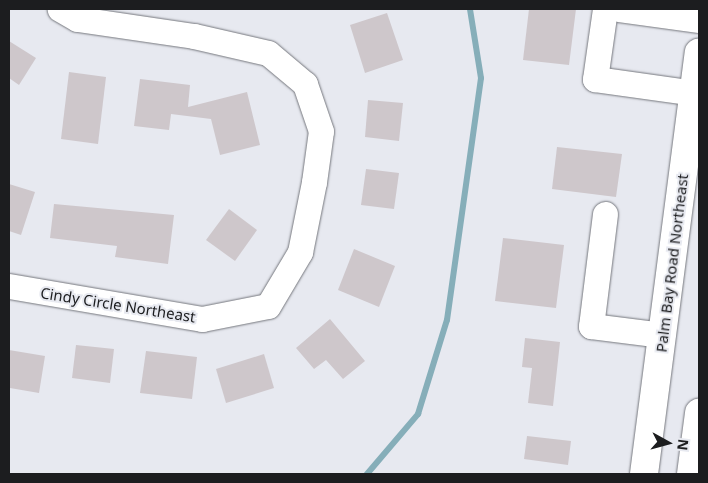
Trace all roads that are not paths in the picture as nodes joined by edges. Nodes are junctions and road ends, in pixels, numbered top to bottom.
1 (60, 9) edge
2 (605, 9) edge
3 (619, 9) edge
4 (699, 20) edge
5 (699, 52) edge
6 (694, 93) junction
7 (605, 214) dead end
8 (9, 286) edge
9 (662, 335) junction
10 (699, 413) edge
11 (644, 474) edge
12 (691, 474) edge

1 - 8 street, Cindy Circle Northeast
2 - 6 street
3 - 4 street
5 - 6 main road, Palm Bay Road Northeast
6 - 9 main road, Palm Bay Road Northeast
7 - 9 street
9 - 11 main road, Palm Bay Road Northeast
10 - 12 main road

